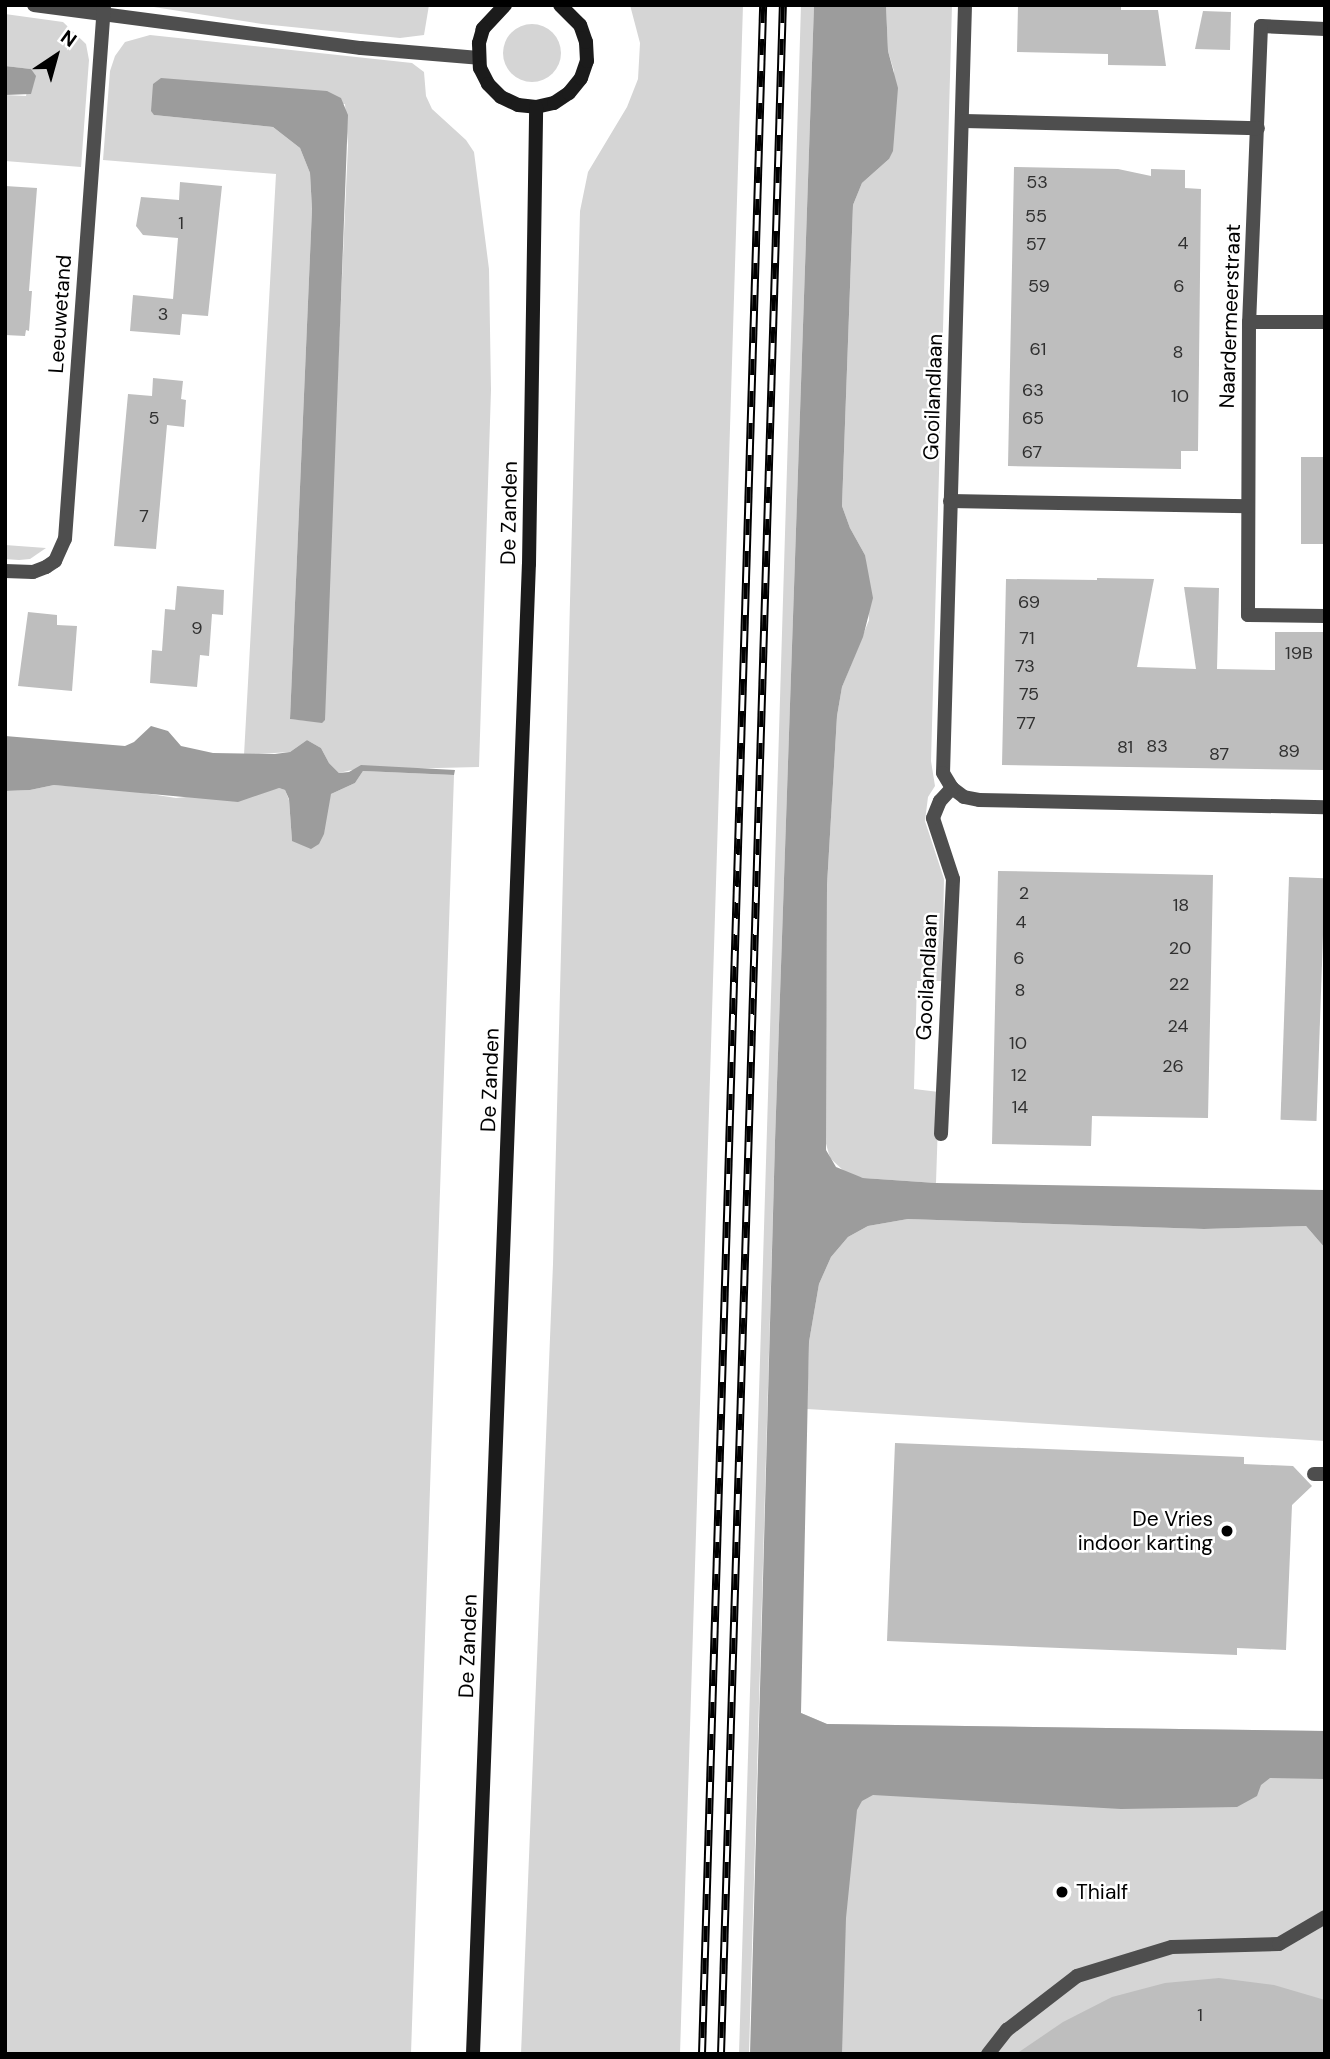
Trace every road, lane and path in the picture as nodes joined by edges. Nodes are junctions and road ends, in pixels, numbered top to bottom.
1 (34, 5) edge
2 (505, 5) edge
3 (560, 5) edge
4 (965, 5) edge
5 (104, 10) edge
6 (1325, 29) edge
7 (479, 58) junction
8 (536, 107) junction
9 (964, 121) junction
10 (1258, 128) junction
11 (1249, 322) junction
12 (1325, 322) edge
13 (950, 501) junction
14 (1248, 506) junction
15 (5, 571) edge
16 (1325, 616) edge
17 (952, 788) junction
18 (1325, 807) edge
19 (941, 1134) dead end
20 (1325, 1917) edge
21 (473, 2054) edge
22 (988, 2054) edge

1 - 5 street
2 - 7 main road
3 - 8 main road
4 - 9 street, Gooilandlaan
5 - 7 street
5 - 15 street, Leeuwetand
6 - 10 street, Naardermeerstraat
7 - 8 main road
8 - 21 main road, De Zanden
9 - 10 street
9 - 13 street, Gooilandlaan
10 - 11 street, Naardermeerstraat
11 - 12 street
11 - 14 street, Naardermeerstraat
13 - 14 street
13 - 17 street, Gooilandlaan
14 - 16 street, Naardermeerstraat
17 - 18 street
17 - 19 street, Gooilandlaan
20 - 22 street

